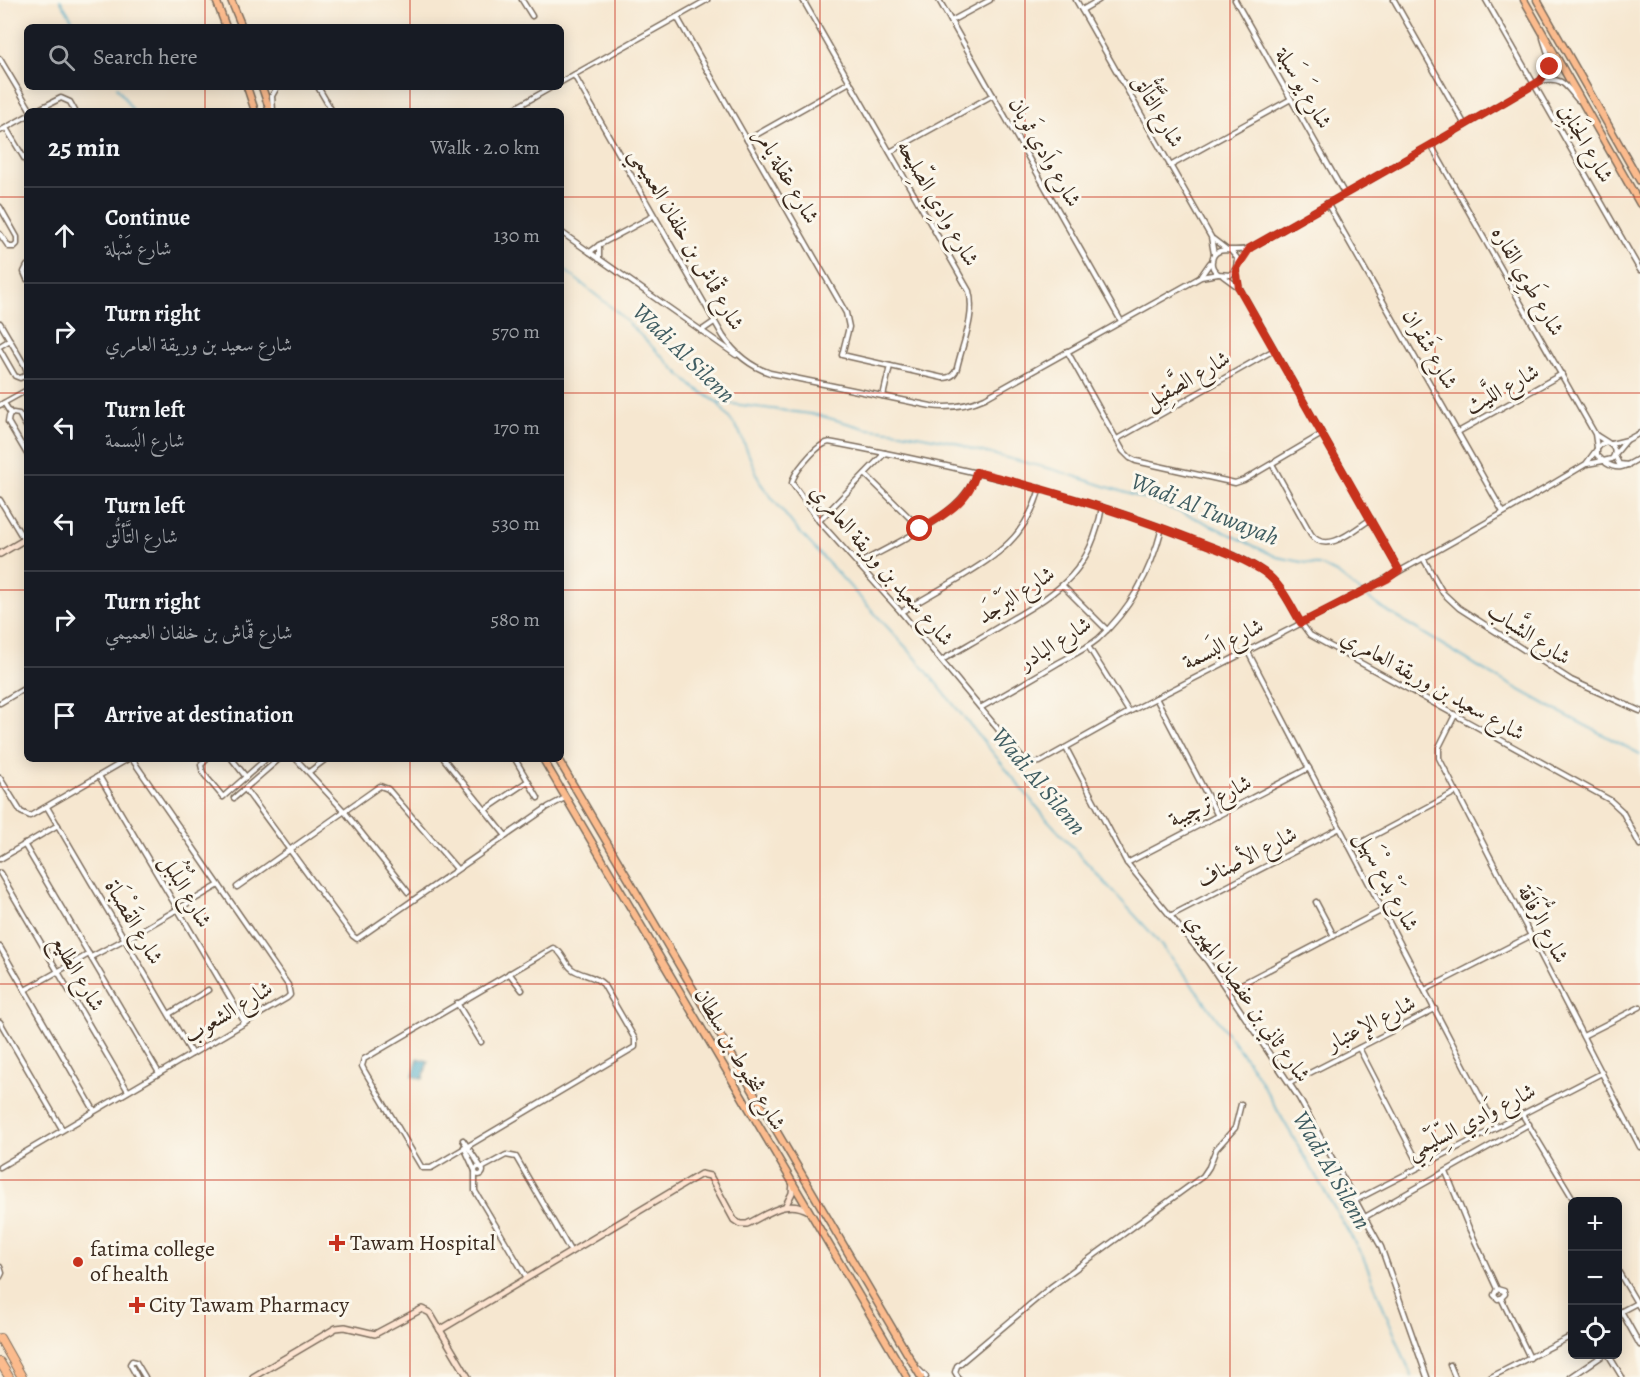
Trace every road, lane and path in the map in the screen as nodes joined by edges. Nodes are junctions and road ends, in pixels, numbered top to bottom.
1 (216, 0) edge
2 (231, 0) edge
3 (522, 0) edge
4 (707, 0) edge
5 (803, 0) edge
6 (939, 0) edge
7 (990, 0) edge
8 (1076, 0) edge
9 (1099, 0) edge
10 (1394, 0) edge
11 (1486, 0) edge
12 (1524, 0) edge
13 (1537, 0) edge
14 (1237, 1) edge
15 (1082, 10) junction
16 (532, 16) dead end
17 (677, 17) junction
18 (951, 21) junction
19 (225, 24) edge
20 (241, 24) edge
21 (1542, 32) junction
22 (0, 59) edge
23 (574, 75) junction
24 (564, 80) edge
25 (1540, 81) junction
26 (850, 82) junction
27 (1534, 84) junction
28 (248, 90) edge
29 (263, 90) edge
30 (275, 90) edge
31 (320, 90) edge
32 (547, 90) edge
33 (993, 95) junction
34 (1291, 99) junction
35 (31, 108) edge
36 (39, 108) edge
37 (73, 108) edge
38 (254, 108) edge
39 (270, 108) edge
40 (271, 108) edge
41 (330, 108) edge
42 (515, 108) edge
43 (1585, 108) junction
44 (24, 118) edge
45 (1465, 125) junction
46 (6, 128) junction
47 (0, 131) edge
48 (747, 140) junction
49 (1431, 145) junction
50 (890, 152) junction
51 (24, 158) edge
52 (1170, 166) junction
53 (1640, 181) edge
54 (1344, 193) junction
55 (1328, 202) junction
56 (1640, 204) edge
57 (0, 207) edge
58 (653, 216) junction
59 (0, 234) edge
60 (564, 234) edge
61 (1211, 237) junction
62 (599, 245) junction
63 (1250, 248) junction
64 (1229, 250) junction
65 (590, 252) junction
66 (1214, 254) junction
67 (599, 259) junction
68 (1212, 260) junction
69 (1237, 267) junction
70 (1640, 270) edge
71 (1220, 275) junction
72 (1201, 277) junction
73 (1239, 288) junction
74 (1121, 321) junction
75 (714, 322) junction
76 (0, 323) edge
77 (701, 331) junction
78 (10, 340) junction
79 (0, 346) edge
80 (0, 350) edge
81 (1274, 350) junction
82 (1067, 351) junction
83 (842, 355) joint
84 (742, 358) junction
85 (24, 364) edge
86 (890, 366) junction
87 (1562, 374) junction
88 (23, 377) edge
89 (24, 392) edge
90 (883, 396) junction
91 (2, 404) edge
92 (11, 414) junction
93 (24, 423) edge
94 (1458, 432) junction
95 (1640, 433) edge
96 (1322, 434) junction
97 (1595, 434) junction
98 (1117, 439) junction
99 (1627, 441) junction
100 (1609, 443) junction
101 (24, 449) edge
102 (1597, 449) junction
103 (885, 452) junction
104 (1615, 455) junction
105 (1640, 458) edge
106 (1604, 462) junction
107 (1272, 464) junction
108 (1586, 464) junction
109 (1628, 465) junction
110 (976, 472) junction
111 (865, 474) junction
112 (1040, 488) junction
113 (0, 500) edge
114 (1102, 507) junction
115 (1503, 512) junction
116 (1371, 519) junction
117 (819, 521) junction
118 (1162, 528) junction
119 (920, 529) junction
120 (24, 538) edge
121 (24, 542) edge
122 (0, 554) edge
123 (1423, 558) junction
124 (858, 564) junction
125 (1399, 570) junction
126 (1063, 586) junction
127 (901, 612) junction
128 (1301, 623) junction
129 (1107, 630) junction
130 (1088, 646) junction
131 (1247, 650) junction
132 (942, 660) junction
133 (24, 689) edge
134 (1156, 698) junction
135 (0, 703) edge
136 (982, 707) junction
137 (1640, 711) edge
138 (1129, 712) junction
139 (1455, 715) junction
140 (1066, 748) junction
141 (125, 762) edge
142 (132, 762) edge
143 (204, 762) edge
144 (234, 762) edge
145 (263, 762) edge
146 (276, 762) edge
147 (299, 762) edge
148 (322, 762) edge
149 (446, 762) edge
150 (518, 762) edge
151 (545, 762) edge
152 (560, 762) edge
153 (1031, 763) joint
154 (1309, 768) junction
155 (309, 772) junction
156 (99, 776) junction
157 (246, 777) junction
158 (0, 778) edge
159 (528, 781) junction
160 (245, 789) junction
161 (1456, 792) junction
162 (566, 797) junction
163 (234, 798) dead end
164 (538, 798) dead end
165 (47, 807) junction
166 (485, 810) junction
167 (344, 811) junction
168 (1218, 816) junction
169 (58, 825) junction
170 (1340, 828) junction
171 (506, 836) junction
172 (24, 844) junction
173 (1640, 845) edge
174 (1351, 848) junction
175 (290, 850) junction
176 (0, 859) edge
177 (1126, 863) junction
178 (457, 869) junction
179 (0, 873) edge
180 (219, 885) junction
181 (237, 888) dead end
182 (408, 892) dead end
183 (1316, 902) dead end
184 (178, 909) junction
185 (1383, 910) junction
186 (1170, 916) junction
187 (1334, 936) junction
188 (1530, 936) junction
189 (125, 939) junction
190 (0, 947) edge
191 (90, 956) junction
192 (58, 971) junction
193 (509, 973) junction
194 (25, 990) junction
195 (208, 990) dead end
196 (522, 990) dead end
197 (1425, 990) junction
198 (1228, 991) junction
199 (457, 1003) junction
200 (1640, 1007) edge
201 (1435, 1008) junction
202 (169, 1014) junction
203 (0, 1022) edge
204 (245, 1023) junction
205 (1583, 1036) junction
206 (481, 1042) dead end
207 (1359, 1048) junction
208 (192, 1054) junction
209 (159, 1073) junction
210 (1602, 1073) junction
211 (1290, 1083) junction
212 (128, 1090) junction
213 (1241, 1104) dead end
214 (94, 1110) junction
215 (1522, 1114) junction
216 (1529, 1124) junction
217 (1496, 1127) junction
218 (63, 1129) junction
219 (463, 1140) dead end
220 (1640, 1147) edge
221 (466, 1148) junction
222 (1420, 1166) junction
223 (0, 1167) edge
224 (479, 1171) junction
225 (1446, 1172) junction
226 (793, 1183) junction
227 (1572, 1197) edge
228 (1356, 1200) junction
229 (786, 1205) junction
230 (809, 1212) junction
231 (1365, 1217) junction
232 (571, 1252) junction
233 (0, 1267) edge
234 (0, 1277) edge
235 (526, 1278) junction
236 (1622, 1279) edge
237 (1637, 1303) junction
238 (1640, 1308) edge
239 (1622, 1310) edge
240 (1622, 1317) edge
241 (440, 1330) junction
242 (0, 1338) edge
243 (1568, 1338) edge
244 (1640, 1345) edge
245 (1530, 1358) junction
246 (1598, 1359) edge
247 (1609, 1359) edge
248 (0, 1362) edge
249 (1450, 1365) dead end
250 (9, 1377) edge
251 (22, 1377) edge
252 (137, 1377) edge
253 (145, 1377) edge
254 (253, 1377) edge
255 (468, 1377) edge
256 (907, 1377) edge
257 (923, 1377) edge
258 (958, 1377) edge
259 (1427, 1377) edge
260 (1455, 1377) edge
261 (1491, 1377) edge
262 (1571, 1377) edge
263 (1622, 1377) edge

1 - 19 main road
2 - 20 main road
3 - 16 street
4 - 17 street
5 - 26 street, شارع وادِي الصِّليحه
6 - 18 street, شارع واَدي ثَوبان
7 - 18 street
8 - 15 street, شارع التَّألُّق
9 - 15 street
10 - 45 street
11 - 27 street, شارع الجَنايِن
12 - 21 main road
13 - 53 main road
14 - 34 street, شارع يَو سَبلة
15 - 52 street, شارع التَّألُّق
17 - 23 street
17 - 48 street, شارع عقلة يامر
18 - 33 street, شارع واَدي ثَوبان
21 - 25 street
21 - 43 main road
22 - 35 street
23 - 24 street
23 - 58 street, شارع قمّاش بن خلفان العميمي
25 - 27 street
25 - 43 street
26 - 48 street
26 - 50 street, شارع وادِي الصِّليحه
27 - 45 street
27 - 70 street, شارع الجَنايِن
28 - 38 main road
29 - 39 main road
30 - 40 street
31 - 41 street
32 - 42 street
33 - 50 street
33 - 74 street, شارع واَدي ثَوبان
34 - 52 street
34 - 54 street, شارع يَو سَبلة
36 - 37 street
43 - 56 main road
44 - 46 street
45 - 49 street
46 - 47 street
46 - 51 street
48 - 83 street, شارع عقلة يامر
49 - 54 street
49 - 87 street, شارع طَوِي القاره
50 - 86 street, شارع وادِي الصِّليحه
52 - 61 street, شارع التَّألُّق
54 - 55 street
55 - 63 street
55 - 94 street, شارع شَقران
57 - 59 street
58 - 62 street
58 - 75 street, شارع قمّاش بن خلفان العميمي
60 - 65 street
61 - 64 street, شارع التَّألُّق
61 - 66 street, شارع التَّألُّق
62 - 65 street
62 - 67 street
63 - 64 street
63 - 69 street
64 - 66 street
64 - 69 street
65 - 67 street
66 - 68 street
67 - 77 street
68 - 71 street
68 - 72 street, شارع قمّاش بن خلفان العميمي
69 - 71 street
69 - 73 street
71 - 72 street, شارع قمّاش بن خلفان العميمي
71 - 73 street
72 - 74 street, شارع قمّاش بن خلفان العميمي
73 - 81 street
74 - 82 street, شارع قمّاش بن خلفان العميمي
75 - 77 street
75 - 84 street, شارع قمّاش بن خلفان العميمي
76 - 78 street
77 - 84 street
78 - 79 street
78 - 85 street
80 - 88 street
81 - 96 street
81 - 98 street, شارع الصَّقِيل
82 - 90 street, شارع قمّاش بن خلفان العميمي
82 - 98 street
83 - 86 street, شارع وادِي الصِّليحه
84 - 90 street, شارع قمّاش بن خلفان العميمي
86 - 90 street
87 - 94 street, شارع اللَّيث
87 - 97 street, شارع طَوِي القاره
89 - 91 street
91 - 92 street
92 - 93 street
92 - 101 street
94 - 115 street, شارع شَقران
95 - 99 street
96 - 107 street
96 - 116 street
97 - 100 street, شارع طَوِي القاره
97 - 102 street, شارع طَوِي القاره
98 - 107 street
99 - 100 street
99 - 104 street
100 - 102 street
100 - 104 street
102 - 106 street
102 - 108 street, شارع البَسمة
103 - 110 street, شارع سعيد بن وريقة العامري
103 - 111 street
103 - 117 street, شارع سعيد بن وريقة العامري
104 - 106 street
104 - 109 street
105 - 109 street
106 - 108 street, شارع البَسمة
106 - 109 street
107 - 116 street
108 - 115 street, شارع البَسمة
110 - 112 street, شارع سعيد بن وريقة العامري
110 - 119 street
111 - 117 street
111 - 119 street
112 - 114 street, شارع سعيد بن وريقة العامري
112 - 127 street
113 - 120 street
114 - 118 street, شارع سعيد بن وريقة العامري
114 - 126 street, شارع البَرْجَد
115 - 123 street, شارع البَسمة
116 - 125 street
117 - 124 street, شارع سعيد بن وريقة العامري
118 - 128 street, شارع سعيد بن وريقة العامري
118 - 129 street, شارع البادر
119 - 124 street
121 - 122 street
123 - 125 street, شارع البَسمة
123 - 137 street, شارع الشَّباب
124 - 127 street, شارع سعيد بن وريقة العامري
125 - 128 street, شارع البَسمة
126 - 129 street
126 - 132 street, شارع البَرْجَد
127 - 132 street, شارع سعيد بن وريقة العامري
128 - 131 street, شارع البَسمة
128 - 139 street, شارع سعيد بن وريقة العامري
129 - 130 street, شارع البادر
130 - 136 street, شارع البادر
130 - 138 street
131 - 134 street, شارع البَسمة
131 - 154 street, شارع بَدْع سْهَيل
132 - 136 street, شارع سعيد بن وريقة العامري
133 - 135 street
134 - 138 street, شارع البَسمة
134 - 168 street
136 - 153 street, شارع سعيد بن وريقة العامري
138 - 140 street, شارع البَسمة
139 - 161 street, شارع الرُّفَاقَة
139 - 173 street, شارع سعيد بن وريقة العامري
140 - 153 street, شارع البَسمة
140 - 177 street, شارع ثاني بن عفصان المهيري
141 - 156 street
142 - 180 street, شارع الشعوب
143 - 157 street
144 - 157 street
145 - 157 street
146 - 160 street
147 - 155 street
148 - 155 street
149 - 166 street
150 - 159 street
151 - 162 main road, شارع شخبوط بن سلطان
152 - 257 main road, شارع شخبوط بن سلطان
154 - 168 street, شارع ترچيبة
154 - 170 street, شارع بَدْع سْهَيل
155 - 167 street
156 - 165 street
156 - 184 street, شارع البُلْبُل
158 - 165 street
159 - 164 street
159 - 166 street
160 - 163 street
160 - 175 street
161 - 174 street
161 - 188 street, شارع الرُّفَاقَة
162 - 171 street
162 - 226 main road, شارع شخبوط بن سلطان
165 - 169 street, شارع القَصْبَاة
166 - 171 street
167 - 175 street
167 - 178 street
167 - 182 street
168 - 177 street, شارع ترچيبة
169 - 172 street
169 - 189 street, شارع القَصْبَاة
170 - 174 street, شارع بَدْع سْهَيل
170 - 186 street, شارع الأصناف
171 - 178 street
172 - 176 street
172 - 191 street
174 - 185 street, شارع بَدْع سْهَيل
175 - 178 street
175 - 181 street
177 - 186 street, شارع ثاني بن عفصان المهيري
179 - 192 street, شارع الطليع
180 - 184 street
180 - 204 street, شارع الشعوب
183 - 187 street
184 - 189 street
184 - 204 street, شارع البُلْبُل
185 - 187 street
185 - 197 street, شارع بَدْع سْهَيل
186 - 198 street, شارع ثاني بن عفصان المهيري
187 - 198 street
188 - 197 street
188 - 205 street, شارع الرُّفَاقَة
189 - 191 street
189 - 202 street, شارع القَصْبَاة
190 - 194 street
191 - 192 street
191 - 209 street
192 - 194 street
192 - 212 street, شارع الطليع
193 - 196 street
193 - 199 street
193 - 221 street
194 - 214 street
195 - 202 street
197 - 201 street, شارع بَدْع سْهَيل
198 - 211 street, شارع ثاني بن عفصان المهيري
199 - 206 street
199 - 221 street
200 - 205 street
201 - 207 street, شارع الإعتبار
201 - 217 street, شارع بَدْع سْهَيل
202 - 208 street, شارع القَصْبَاة
203 - 218 street
204 - 208 street, شارع الشعوب
205 - 210 street, شارع الرُّفَاقَة
207 - 211 street, شارع الإعتبار
207 - 222 street
208 - 209 street, شارع الشعوب
209 - 212 street, شارع الشعوب
210 - 215 street, شارع وَادِي السِّلَيْمِي
210 - 220 street, شارع الرُّفَاقَة
211 - 228 street, شارع ثاني بن عفصان المهيري
212 - 214 street, شارع الشعوب
213 - 258 street
214 - 218 street, شارع الشعوب
215 - 216 street
215 - 217 street, شارع وَادِي السِّلَيْمِي
216 - 225 street
216 - 227 street
217 - 222 street, شارع وَادِي السِّلَيْمِي
218 - 223 street, شارع الشعوب
219 - 221 street
221 - 224 street
222 - 228 street, شارع وَادِي السِّلَيْمِي
224 - 232 street
224 - 235 street
225 - 231 street
225 - 245 street
226 - 229 street
226 - 230 main road, شارع شخبوط بن سلطان
228 - 231 street, شارع ثاني بن عفصان المهيري
229 - 230 street
229 - 232 street
230 - 256 main road, شارع شخبوط بن سلطان
231 - 259 street, شارع ثاني بن عفصان المهيري
232 - 235 street
233 - 234 street
235 - 241 street
236 - 237 street
237 - 238 street
237 - 239 street
240 - 244 street
241 - 254 street
241 - 255 street
242 - 251 highway
243 - 245 street
245 - 261 street
246 - 262 street
247 - 263 street
248 - 250 highway
249 - 260 street
252 - 253 street

